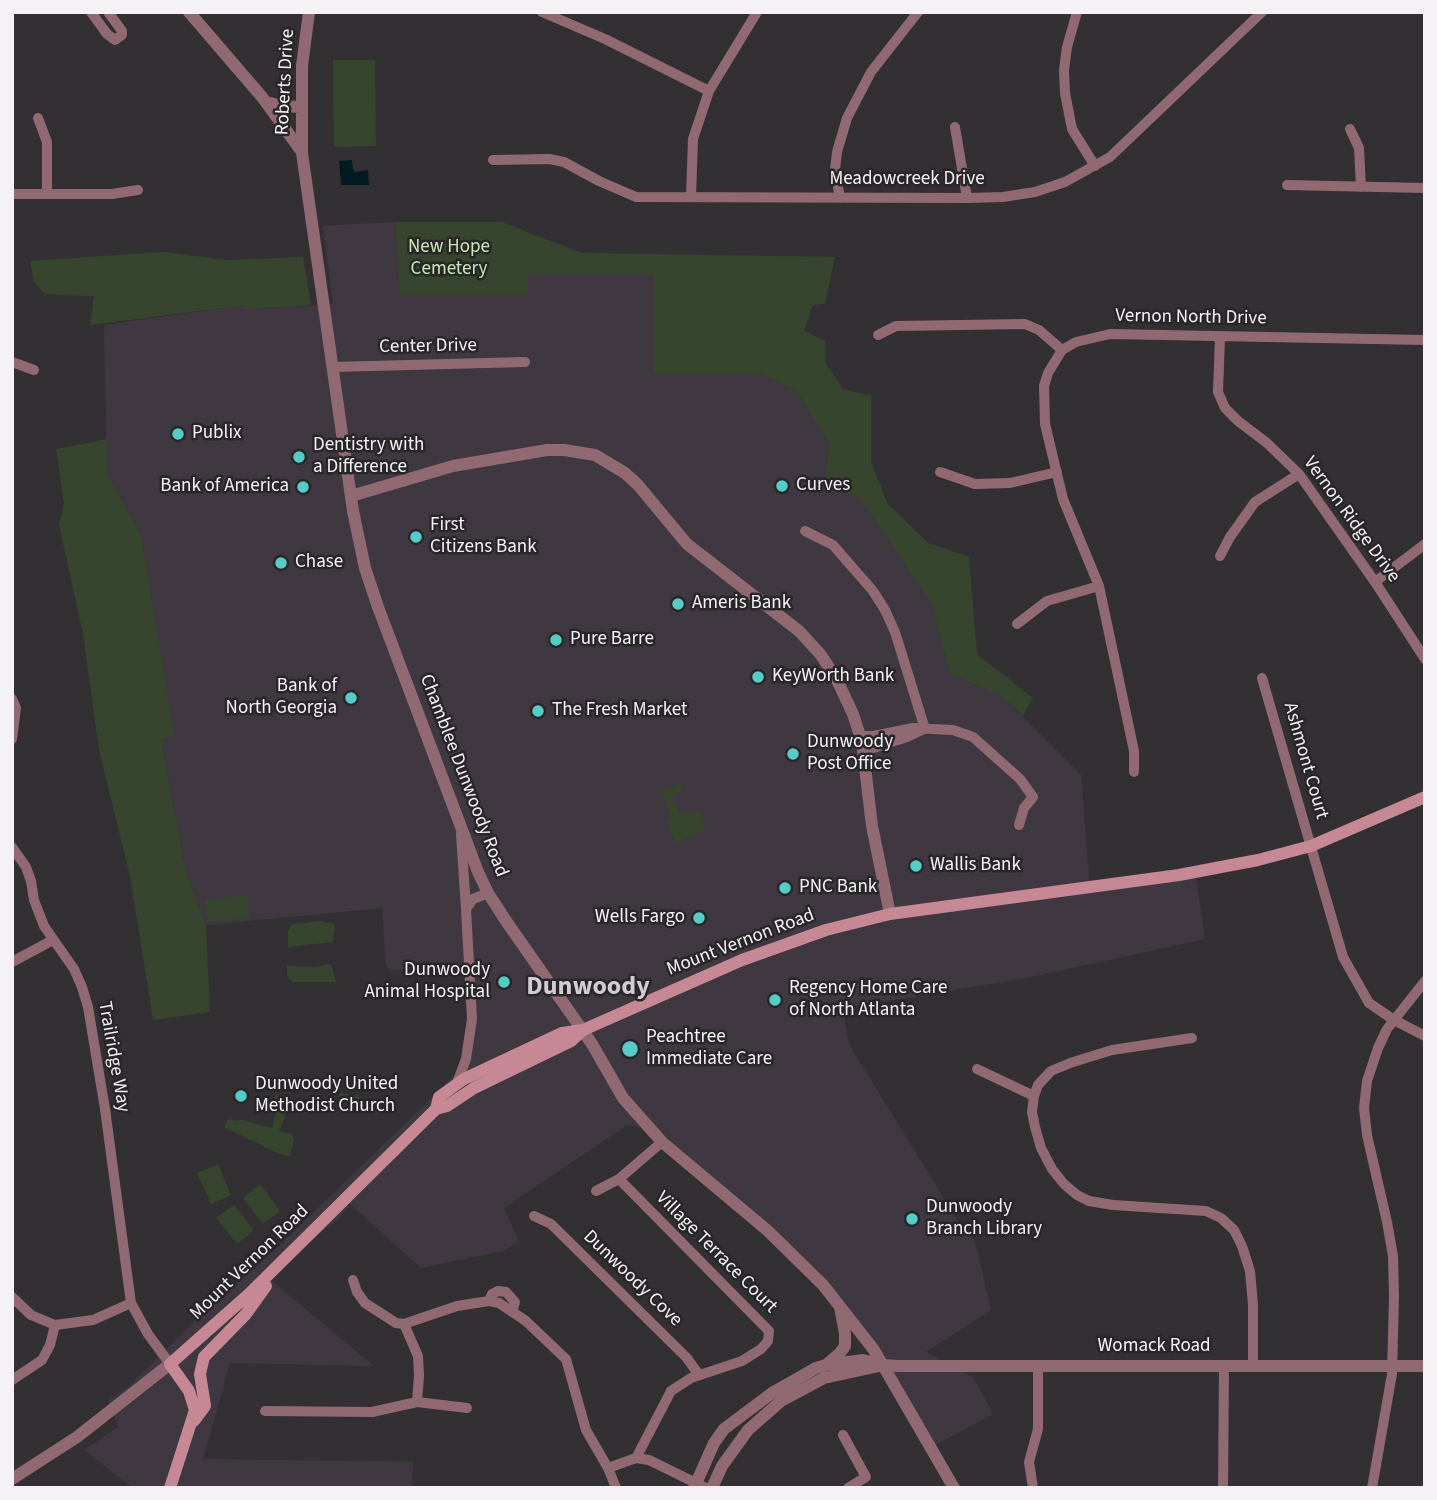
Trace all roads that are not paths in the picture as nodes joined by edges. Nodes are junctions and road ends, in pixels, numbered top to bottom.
1 (91, 12) edge
2 (108, 12) edge
3 (189, 12) edge
4 (309, 12) edge
5 (542, 12) edge
6 (757, 12) edge
7 (918, 12) edge
8 (1077, 12) edge
9 (1262, 12) edge
10 (709, 92) junction
11 (265, 102) junction
12 (301, 107) junction
13 (38, 118) dead end
14 (955, 127) dead end
15 (1350, 129) dead end
16 (302, 153) junction
17 (493, 160) dead end
18 (1095, 166) junction
19 (1287, 186) dead end
20 (1361, 187) junction
21 (1425, 188) edge
22 (138, 190) dead end
23 (12, 194) edge
24 (47, 194) junction
25 (691, 197) junction
26 (840, 198) junction
27 (967, 198) junction
28 (878, 335) dead end
29 (1220, 337) junction
30 (1425, 340) edge
31 (1062, 351) junction
32 (12, 362) edge
33 (525, 362) dead end
34 (332, 367) junction
35 (34, 370) dead end
36 (940, 472) dead end
37 (1057, 472) junction
38 (1299, 474) junction
39 (351, 496) junction
40 (805, 531) dead end
41 (1425, 544) edge
42 (1220, 556) dead end
43 (1375, 582) junction
44 (1099, 586) junction
45 (1017, 624) dead end
46 (1425, 659) edge
47 (1262, 678) dead end
48 (12, 699) edge
49 (925, 729) junction
50 (861, 736) junction
51 (12, 739) edge
52 (864, 751) junction
53 (1134, 772) dead end
54 (1425, 797) edge
55 (1019, 825) dead end
56 (460, 830) junction
57 (12, 848) edge
58 (1312, 850) junction
59 (488, 893) junction
60 (466, 909) junction
61 (890, 914) junction
62 (53, 940) junction
63 (12, 962) edge
64 (1425, 981) edge
65 (1394, 1020) junction
66 (583, 1030) junction
67 (1425, 1036) edge
68 (1192, 1038) dead end
69 (466, 1059) junction
70 (484, 1069) junction
71 (977, 1069) dead end
72 (457, 1083) junction
73 (1034, 1096) junction
74 (436, 1108) junction
75 (662, 1142) junction
76 (619, 1179) junction
77 (596, 1191) dead end
78 (534, 1216) dead end
79 (273, 1271) junction
80 (352, 1280) dead end
81 (12, 1297) edge
82 (131, 1303) junction
83 (839, 1306) junction
84 (404, 1324) junction
85 (55, 1325) junction
86 (170, 1364) junction
87 (825, 1365) junction
88 (883, 1365) junction
89 (1392, 1365) junction
90 (1038, 1366) junction
91 (1224, 1366) junction
92 (1253, 1366) junction
93 (1425, 1366) edge
94 (699, 1375) junction
95 (12, 1380) edge
96 (417, 1402) junction
97 (467, 1408) dead end
98 (265, 1412) dead end
99 (192, 1424) junction
100 (843, 1435) dead end
101 (636, 1458) junction
102 (608, 1468) junction
103 (12, 1479) edge
104 (698, 1486) edge
105 (170, 1488) edge
106 (616, 1488) edge
107 (712, 1488) edge
108 (848, 1488) edge
109 (954, 1488) edge
110 (1033, 1488) edge
111 (1223, 1488) edge
112 (1371, 1488) edge

1 - 2 street
3 - 11 street, Chamblee Dunwoody Road
4 - 12 street, Roberts Drive
5 - 10 street
6 - 10 street
7 - 26 street
8 - 18 street
9 - 18 street, Meadowcreek Drive
10 - 25 street
11 - 12 street
11 - 16 street, Chamblee Dunwoody Road
12 - 16 street, Roberts Drive
13 - 24 street
14 - 27 street
15 - 20 street
16 - 34 street, Chamblee Dunwoody Road
17 - 25 street, Meadowcreek Drive
18 - 27 street, Meadowcreek Drive
19 - 20 street
20 - 21 street
22 - 24 street
23 - 24 street
25 - 26 street, Meadowcreek Drive
26 - 27 street, Meadowcreek Drive
28 - 31 street
29 - 30 street, Vernon North Drive
29 - 31 street, Vernon North Drive
29 - 38 street, Vernon Ridge Drive
31 - 37 street
32 - 35 street
33 - 34 street, Center Drive
34 - 39 street, Chamblee Dunwoody Road
36 - 37 street
37 - 44 street
38 - 42 street
38 - 43 street, Vernon Ridge Drive
39 - 50 street
39 - 56 street, Chamblee Dunwoody Road
40 - 49 street
41 - 43 street
43 - 46 street, Vernon Ridge Drive
44 - 45 street
44 - 53 street
47 - 58 street, Ashmont Court
48 - 51 street
49 - 50 street
49 - 52 street
49 - 55 street
50 - 52 street
52 - 61 street
54 - 58 main road, Mount Vernon Road
56 - 59 street, Chamblee Dunwoody Road
56 - 60 street
57 - 62 street, Trailridge Way
58 - 61 main road, Mount Vernon Road
58 - 65 street, Ashmont Court
59 - 60 street
59 - 66 street, Chamblee Dunwoody Road
60 - 69 street
61 - 66 main road, Mount Vernon Road
62 - 63 street
62 - 82 street, Trailridge Way
64 - 65 street
65 - 67 street, Ashmont Court
65 - 89 street
66 - 70 main road
66 - 74 main road, Mount Vernon Road
66 - 75 street, Chamblee Dunwoody Road
68 - 73 street
69 - 70 street
69 - 72 street
70 - 72 main road
71 - 73 street
72 - 74 main road
73 - 92 street
74 - 79 main road, Mount Vernon Road
75 - 76 street
75 - 83 street, Chamblee Dunwoody Road
76 - 77 street
76 - 94 street, Village Terrace Court
78 - 94 street, Dunwoody Cove
79 - 86 main road, Mount Vernon Road
79 - 99 main road
80 - 84 street
81 - 85 street
82 - 85 street
82 - 86 street
83 - 87 street
83 - 88 street, Chamblee Dunwoody Road
84 - 96 street
84 - 102 street
85 - 95 street
86 - 99 main road
86 - 103 street, Mount Vernon Road
87 - 88 street
87 - 104 street
88 - 90 street, Womack Road
88 - 107 street
88 - 109 street, Chamblee Dunwoody Road
89 - 92 street, Womack Road
89 - 93 street, Womack Road
89 - 112 street
90 - 91 street, Womack Road
90 - 110 street
91 - 92 street, Womack Road
91 - 111 street
94 - 101 street, Village Terrace Court
96 - 97 street
96 - 98 street
99 - 105 main road
100 - 108 street
101 - 102 street
101 - 104 street
102 - 106 street

